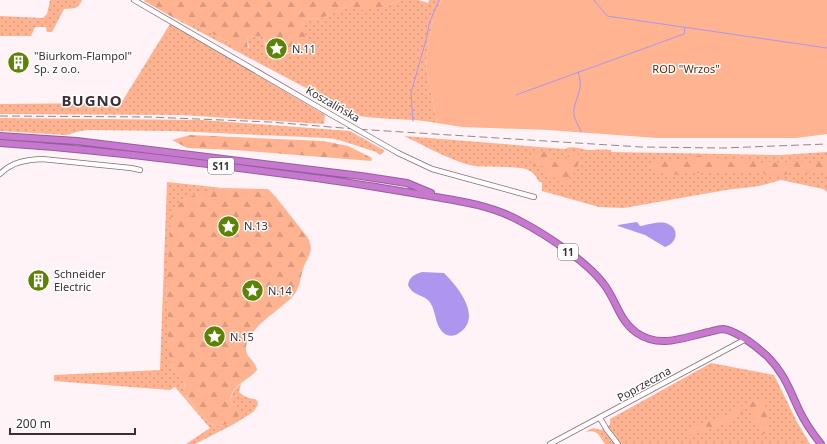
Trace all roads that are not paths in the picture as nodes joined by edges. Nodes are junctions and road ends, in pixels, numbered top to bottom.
1 (134, 0) edge
2 (0, 136) edge
3 (0, 143) edge
4 (140, 170) dead end
5 (1, 172) edge
6 (407, 183) joint
7 (534, 197) dead end
8 (442, 198) junction
9 (746, 340) junction
10 (600, 418) junction
11 (550, 444) edge
12 (618, 444) edge
13 (821, 444) edge

1 - 7 street, Koszalińska, bridge
2 - 6 highway, S11
3 - 8 highway, S11
4 - 5 street
6 - 8 highway, 11
8 - 9 highway, 11
9 - 10 street, Poprzeczna
9 - 13 highway, 11
10 - 11 street, Poprzeczna
10 - 12 street

